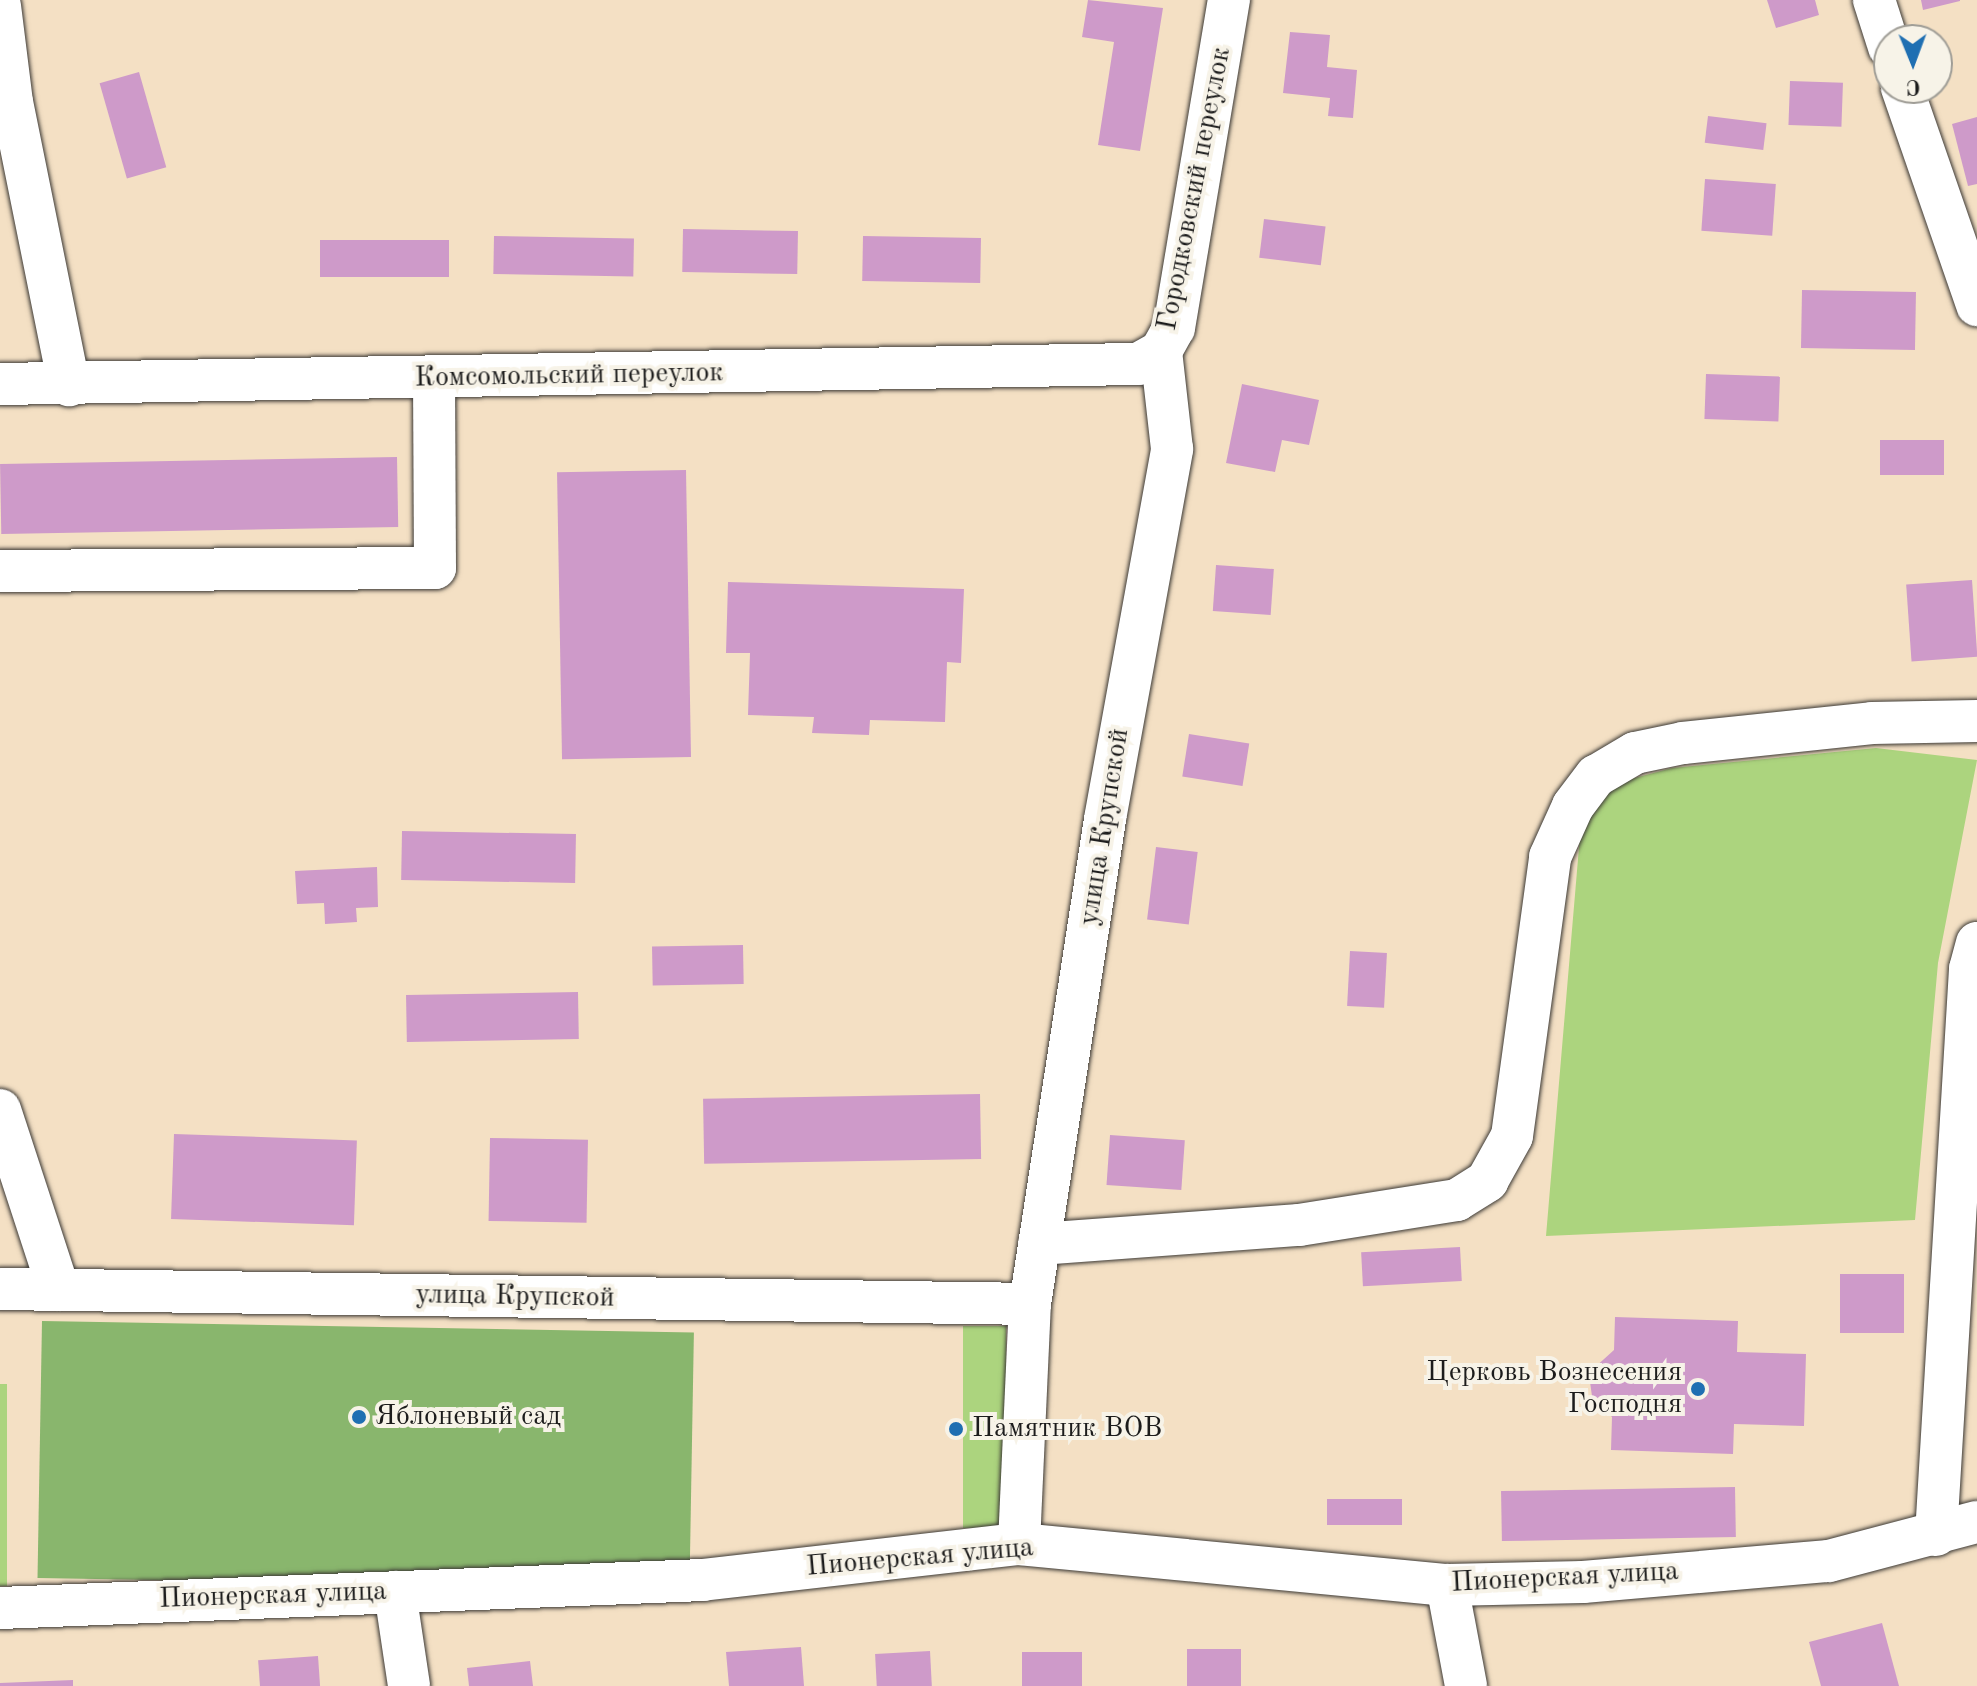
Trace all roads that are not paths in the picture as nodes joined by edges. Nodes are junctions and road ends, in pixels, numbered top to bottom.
1 (1229, 0) edge
2 (1874, 0) edge
3 (0, 6) edge
4 (1882, 24) edge
5 (1908, 104) edge
6 (1977, 305) edge
7 (1150, 358) junction
8 (434, 378) junction
9 (0, 384) edge
10 (69, 385) junction
11 (0, 571) edge
12 (1977, 721) edge
13 (1977, 943) edge
14 (0, 1110) edge
15 (1039, 1244) junction
16 (0, 1289) edge
17 (59, 1290) junction
18 (1030, 1304) junction
19 (1977, 1522) edge
20 (1936, 1535) junction
21 (1019, 1544) junction
22 (1447, 1585) junction
23 (395, 1592) junction
24 (0, 1608) edge
25 (409, 1686) edge
26 (1466, 1686) edge

1 - 7 street, Городковский переулок
2 - 4 street
3 - 10 street
5 - 6 street
7 - 8 street, Комсомольский переулок
7 - 15 street, улица Крупской
8 - 10 street, Комсомольский переулок
8 - 11 street
9 - 10 street, Комсомольский переулок
12 - 15 street
13 - 20 street
14 - 17 street
15 - 18 street, улица Крупской
16 - 17 street, улица Крупской
17 - 18 street, улица Крупской
18 - 21 street, улица Крупской
19 - 20 street, Пионерская улица
20 - 22 street, Пионерская улица
21 - 22 street, Пионерская улица
21 - 23 street, Пионерская улица
22 - 26 street
23 - 24 street, Пионерская улица
23 - 25 street

